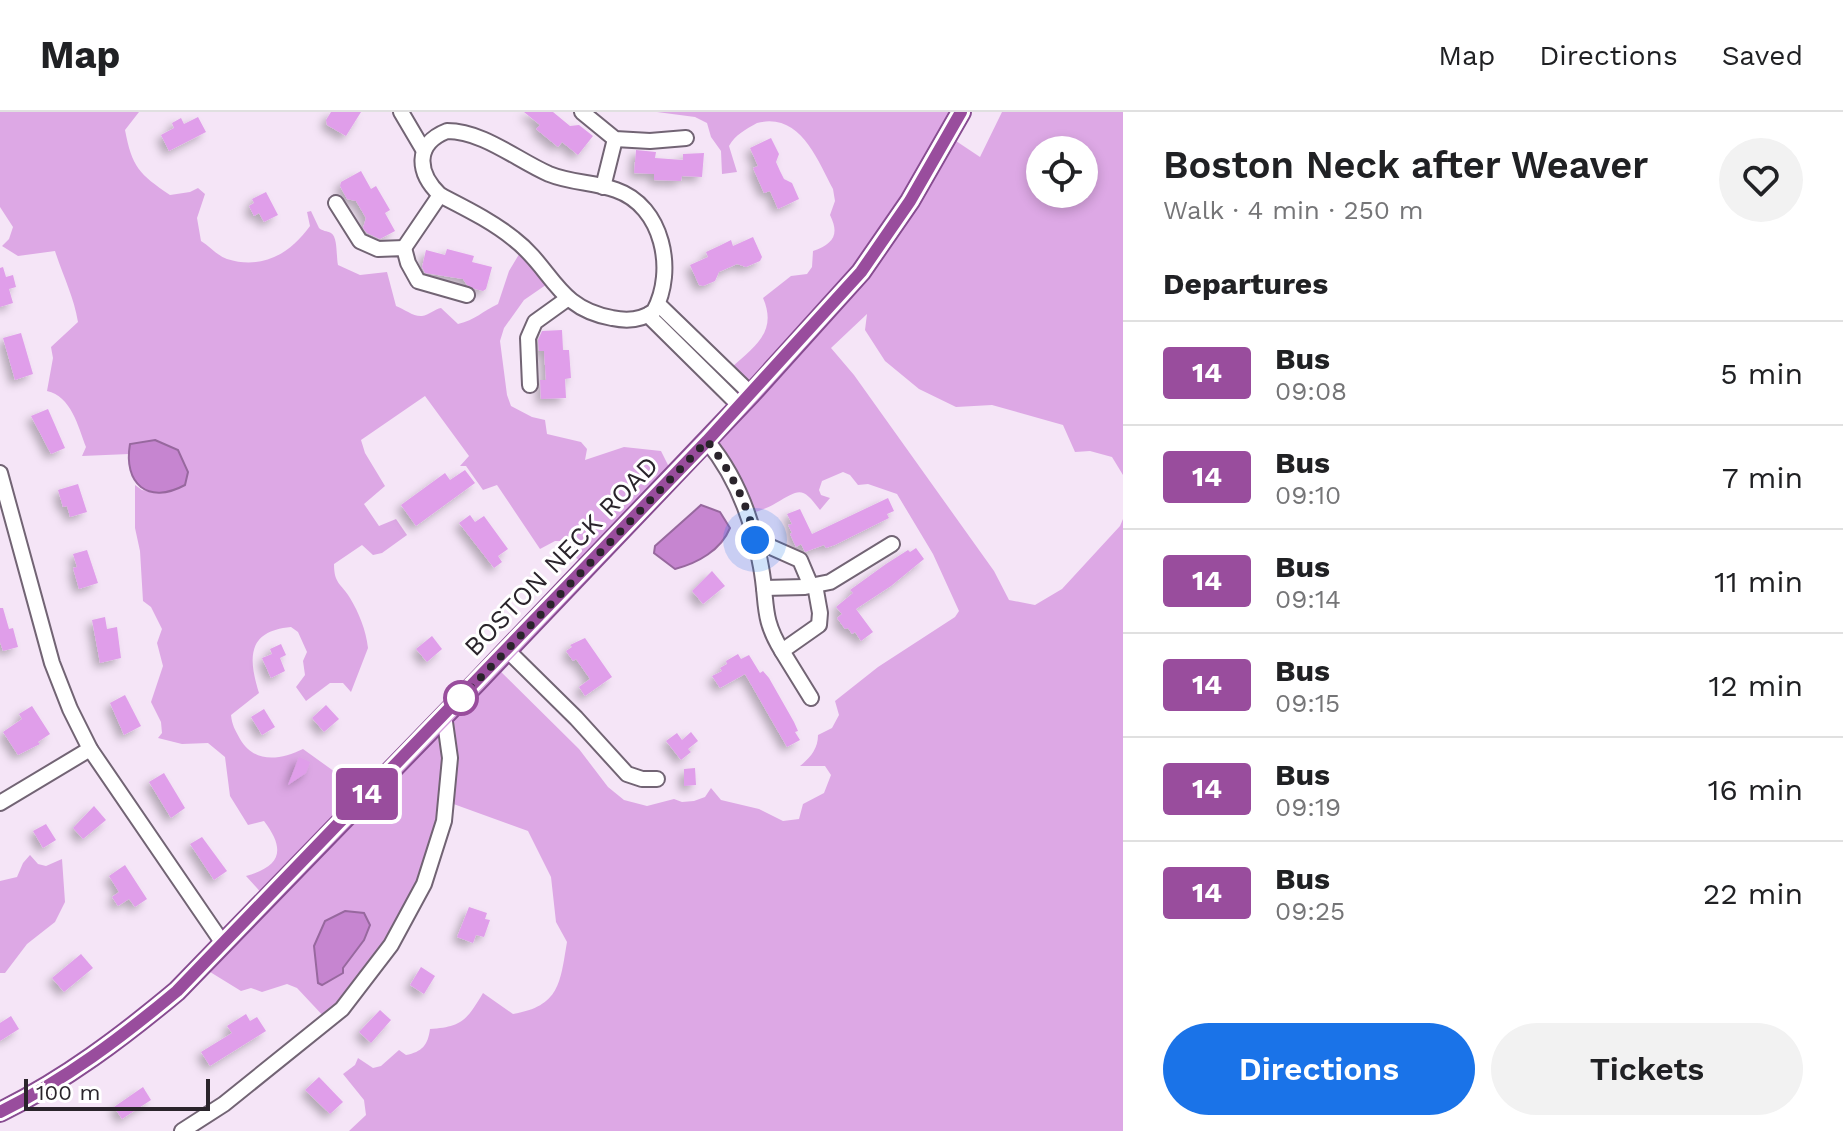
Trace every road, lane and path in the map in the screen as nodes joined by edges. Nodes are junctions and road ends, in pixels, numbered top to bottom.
1 (401, 112) edge
2 (582, 112) edge
3 (961, 112) edge
4 (686, 138) dead end
5 (615, 139) junction
6 (424, 151) junction
7 (603, 187) junction
8 (440, 195) junction
9 (336, 203) dead end
10 (404, 248) junction
11 (467, 295) dead end
12 (567, 299) junction
13 (653, 310) junction
14 (530, 385) dead end
15 (745, 399) junction
16 (707, 441) junction
17 (0, 473) edge
18 (755, 540) junction
19 (892, 544) dead end
20 (813, 586) junction
21 (764, 588) junction
22 (507, 650) junction
23 (782, 651) junction
24 (811, 698) dead end
25 (444, 715) junction
26 (90, 749) junction
27 (657, 779) dead end
28 (0, 803) edge
29 (222, 942) junction
30 (0, 1112) edge
31 (182, 1131) edge

1 - 6 street
2 - 5 street
3 - 15 main road, BOSTON NECK ROAD
4 - 5 street
5 - 7 street
6 - 7 street
6 - 8 street
7 - 13 street
8 - 10 street
8 - 12 street
9 - 10 street
10 - 11 street
12 - 13 street
12 - 14 street
13 - 15 street
15 - 16 main road, BOSTON NECK ROAD
16 - 18 street
16 - 22 main road, BOSTON NECK ROAD
17 - 26 street
18 - 20 street
18 - 21 street
19 - 20 street
20 - 21 street
20 - 23 street
21 - 23 street
22 - 25 main road, BOSTON NECK ROAD
22 - 27 street
23 - 24 street
25 - 29 main road, BOSTON NECK ROAD
25 - 31 street
26 - 28 street
26 - 29 street
29 - 30 main road, BOSTON NECK ROAD

